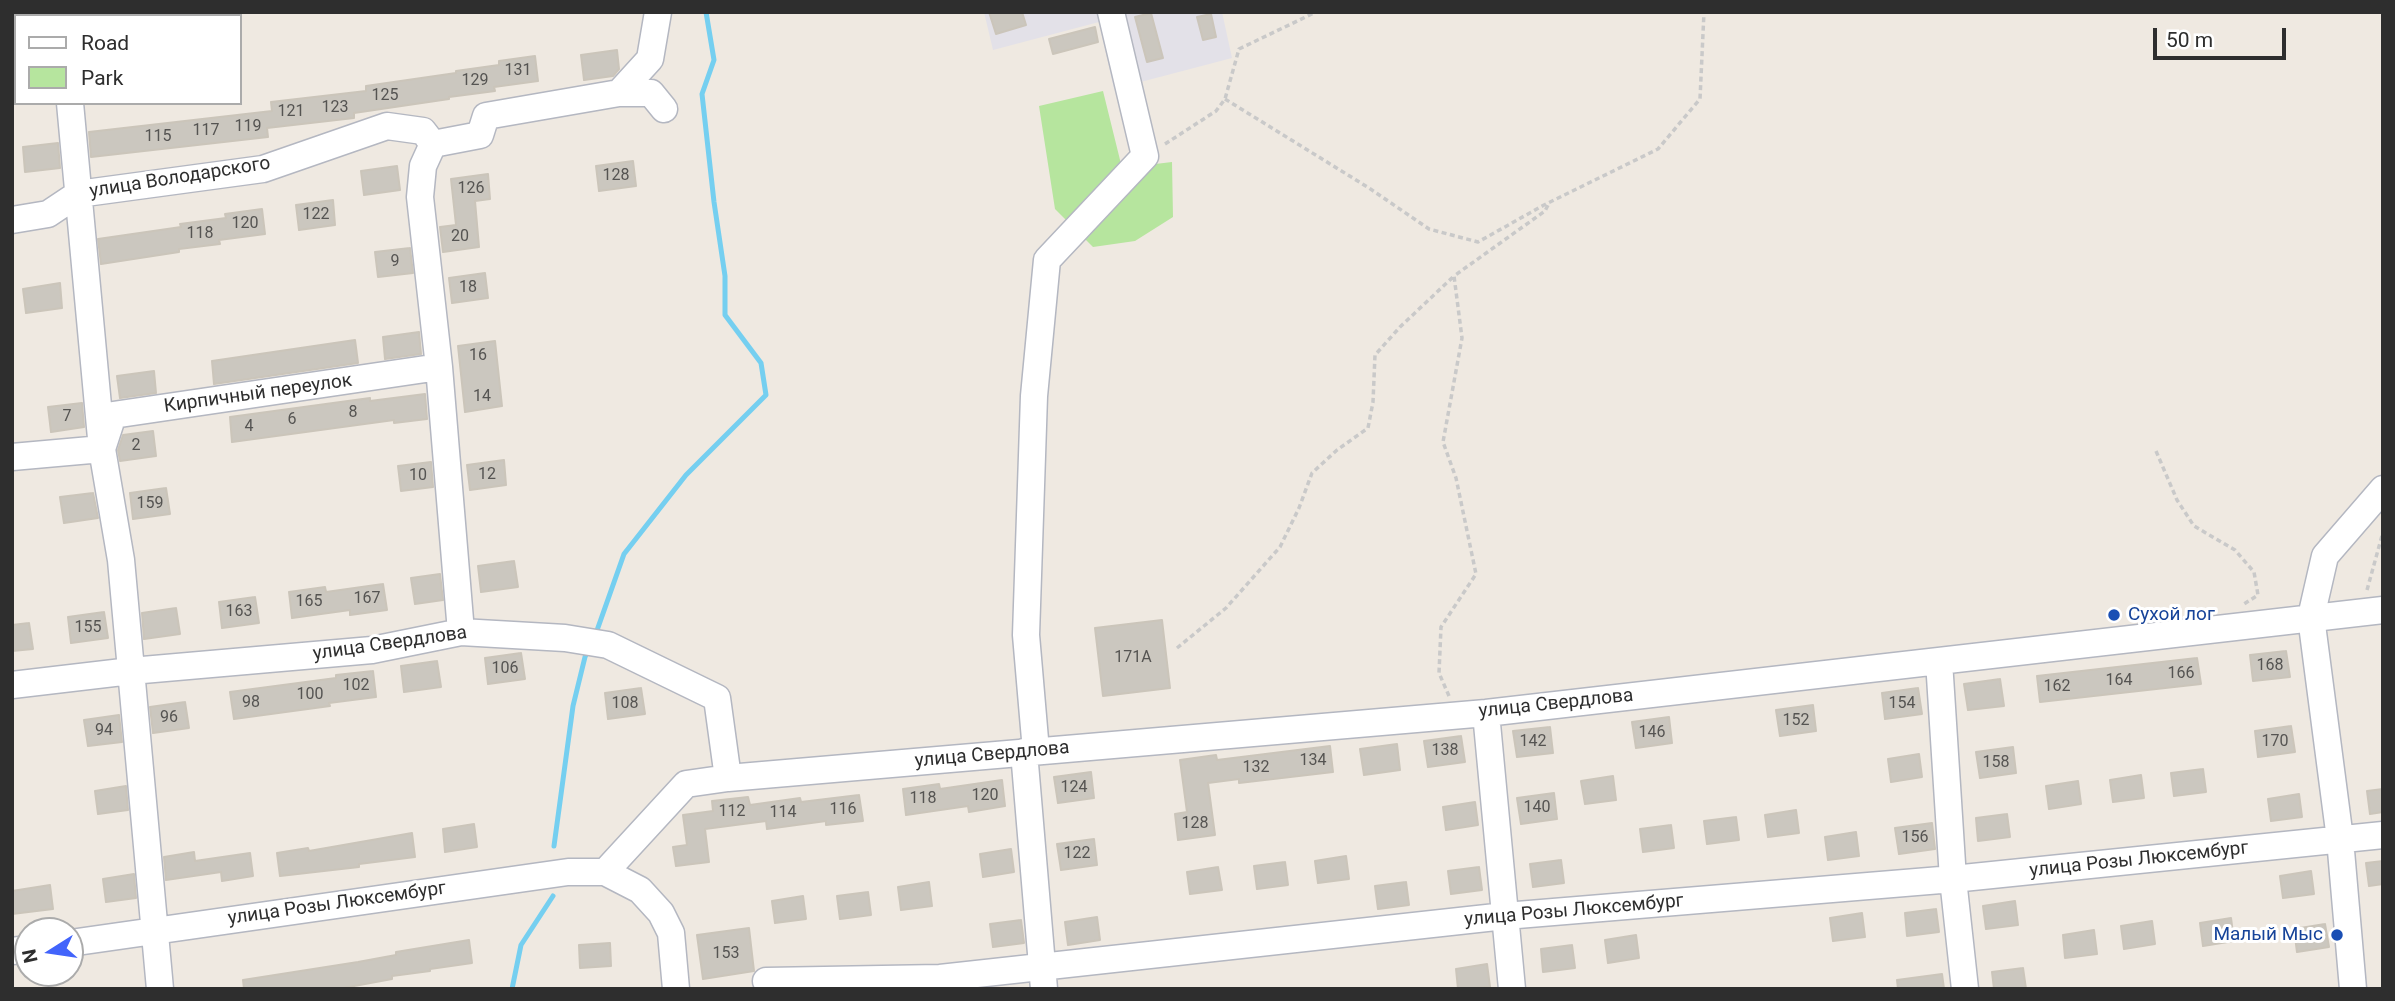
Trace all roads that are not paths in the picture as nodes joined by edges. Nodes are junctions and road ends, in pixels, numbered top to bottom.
1 (658, 12) edge
2 (1111, 12) edge
3 (619, 93) junction
4 (70, 105) edge
5 (664, 109) dead end
6 (433, 144) junction
7 (78, 194) junction
8 (12, 220) edge
9 (439, 367) junction
10 (102, 449) junction
11 (12, 457) edge
12 (2383, 489) edge
13 (2372, 611) edge
14 (2311, 617) junction
15 (461, 632) junction
16 (1939, 661) junction
17 (131, 671) junction
18 (12, 685) edge
19 (1486, 713) junction
20 (1030, 751) junction
21 (728, 778) junction
22 (2383, 835) edge
23 (2340, 839) junction
24 (605, 872) junction
25 (1953, 879) junction
26 (1505, 916) junction
27 (154, 930) junction
28 (84, 941) edge
29 (1042, 978) edge
30 (766, 981) dead end
31 (160, 989) edge
32 (676, 989) edge
33 (1512, 989) edge
34 (1965, 989) edge
35 (2353, 989) edge

1 - 3 street
2 - 20 street
3 - 5 street
3 - 6 street
4 - 7 street
6 - 7 street, улица Володарского
6 - 9 street
7 - 8 street, улица Володарского
7 - 10 street
9 - 10 street, Кирпичный переулок
9 - 15 street
10 - 11 street
10 - 17 street
12 - 14 street
13 - 14 street, улица Свердлова
14 - 16 street, улица Свердлова
14 - 23 street
15 - 17 street, улица Свердлова
15 - 21 street, улица Свердлова
16 - 19 street, улица Свердлова
16 - 25 street
17 - 18 street, улица Свердлова
17 - 27 street
19 - 20 street, улица Свердлова
19 - 26 street
20 - 21 street, улица Свердлова
20 - 29 street
21 - 24 street, улица Свердлова
22 - 23 street, улица Розы Люксембург
23 - 25 street, улица Розы Люксембург
23 - 35 street
24 - 27 street, улица Розы Люксембург
24 - 32 street
25 - 26 street, улица Розы Люксембург
25 - 34 street
26 - 29 street, улица Розы Люксембург
26 - 33 street
27 - 28 street, улица Розы Люксембург
27 - 31 street
29 - 30 street, улица Розы Люксембург

